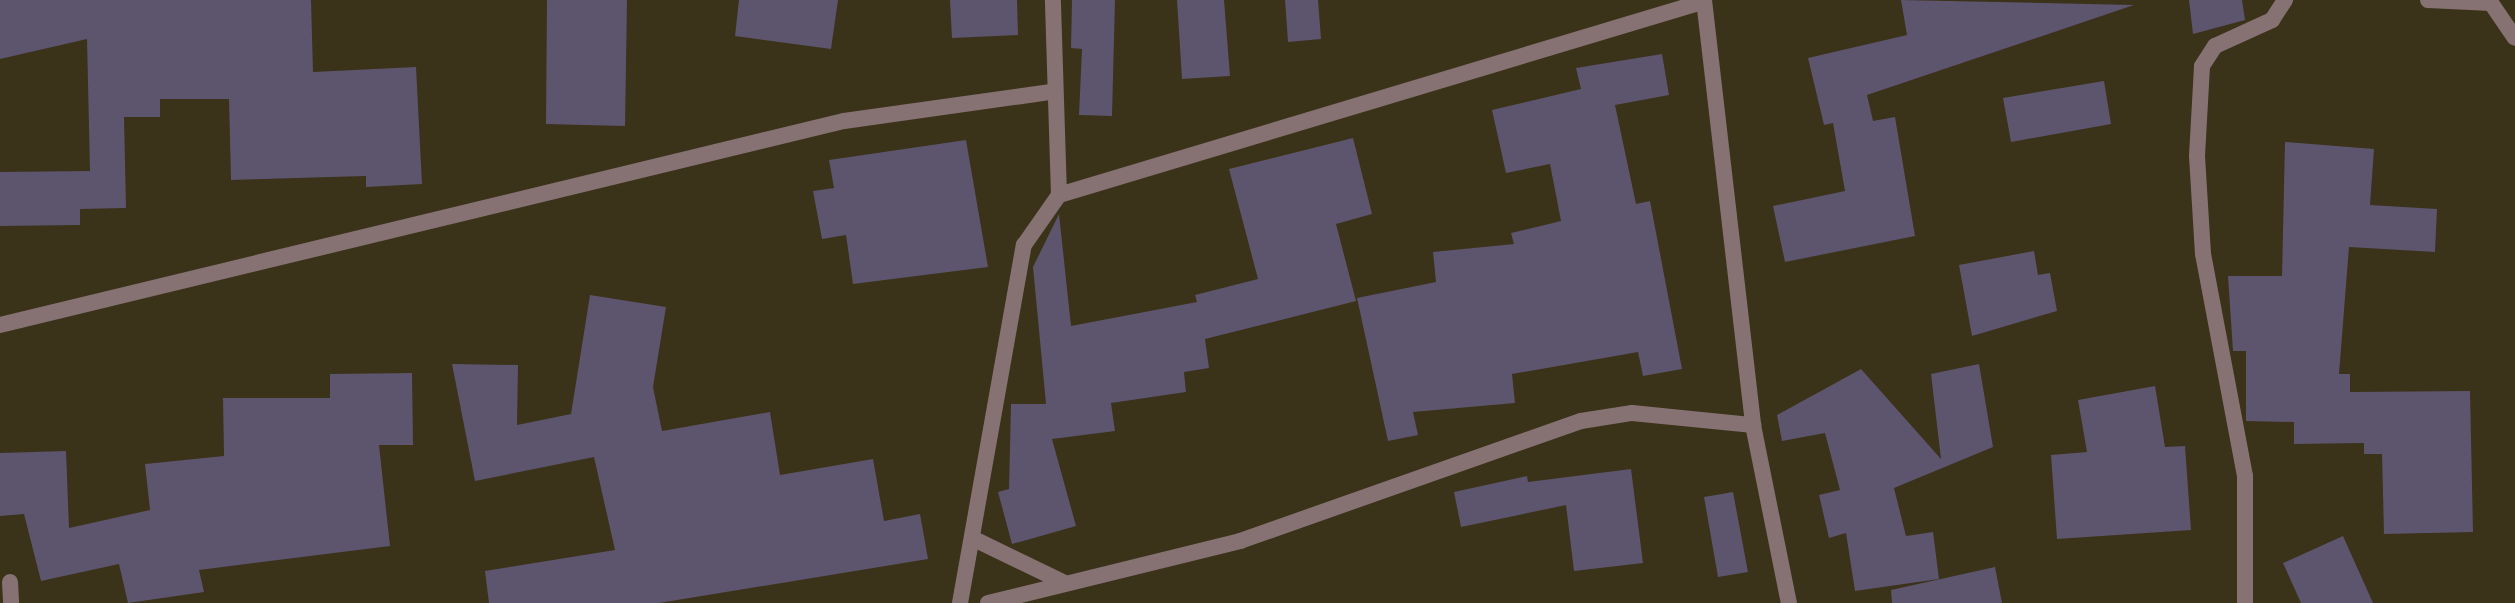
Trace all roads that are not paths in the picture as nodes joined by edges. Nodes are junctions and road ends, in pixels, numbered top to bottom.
1 (1053, 0) edge
2 (2285, 0) edge
3 (2428, 0) edge
4 (1703, 1) edge
5 (2494, 2) edge
6 (2515, 38) edge
7 (1051, 92) junction
8 (1059, 195) junction
9 (0, 325) edge
10 (1753, 425) junction
11 (974, 539) junction
12 (10, 582) dead end
13 (1063, 582) junction
14 (11, 603) edge
15 (960, 603) edge
16 (988, 603) edge
17 (1789, 603) edge
18 (2245, 603) edge

1 - 7 street
2 - 18 street
3 - 5 street
4 - 8 street
4 - 10 street
5 - 6 street
7 - 8 street
7 - 9 street
8 - 11 street
10 - 13 street
10 - 17 street
11 - 13 street
11 - 15 street
12 - 14 street
13 - 16 street

